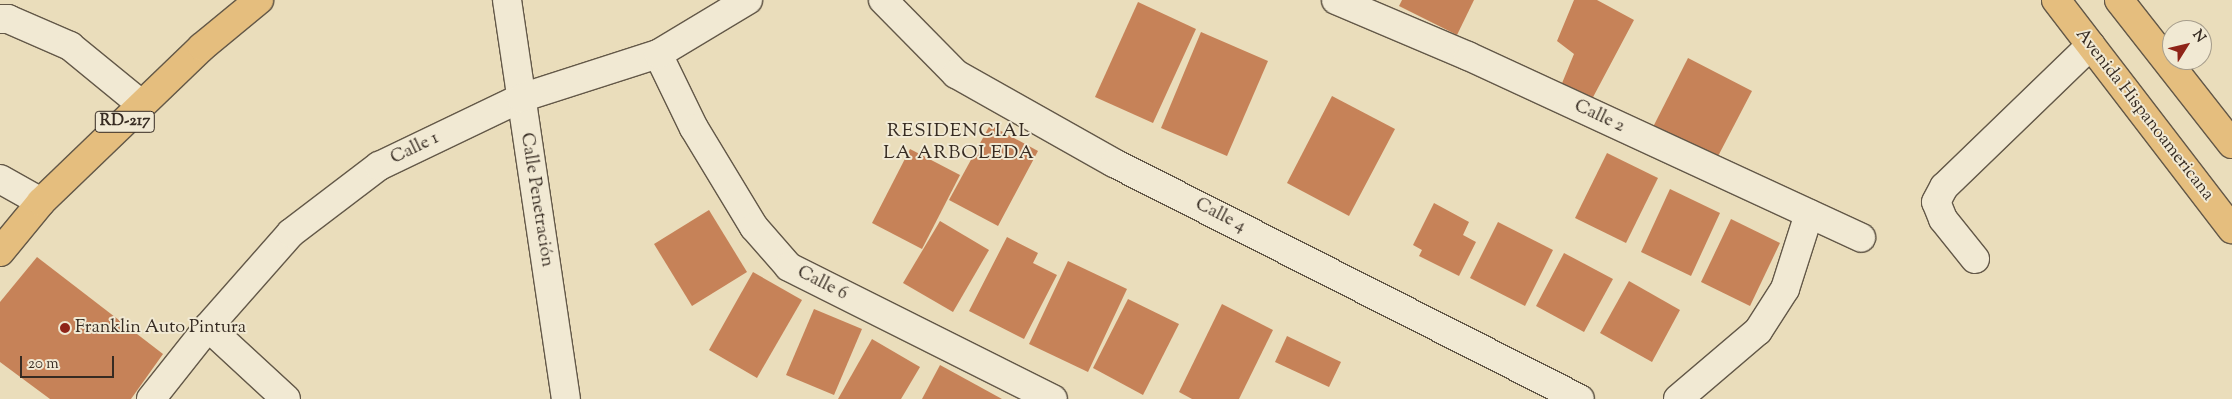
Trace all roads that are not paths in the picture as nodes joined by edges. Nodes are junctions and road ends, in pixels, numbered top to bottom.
1 (258, 0) edge
2 (507, 0) edge
3 (748, 0) edge
4 (883, 0) edge
5 (1336, 0) edge
6 (2119, 0) edge
7 (2059, 1) edge
8 (0, 20) edge
9 (2091, 46) junction
10 (658, 54) junction
11 (521, 98) junction
12 (142, 105) junction
13 (2232, 144) edge
14 (0, 179) edge
15 (41, 202) junction
16 (1809, 214) junction
17 (2232, 229) edge
18 (1861, 238) dead end
19 (0, 252) edge
20 (1975, 259) dead end
21 (208, 327) junction
22 (151, 399) edge
23 (286, 399) edge
24 (566, 399) edge
25 (1053, 399) edge
26 (1580, 399) edge
27 (1678, 399) edge

1 - 12 main road, RD-217
2 - 11 street, Calle Penetración
3 - 10 street, Calle 1
4 - 26 street, Calle 4
5 - 16 street, Calle 2
6 - 13 main road
7 - 9 main road, Avenida Hispanoamericana
8 - 12 street
9 - 17 main road, Avenida Hispanoamericana
9 - 20 street
10 - 11 street, Calle 1
10 - 25 street, Calle 6
11 - 21 street, Calle 1
11 - 24 street, Calle Penetración
12 - 15 main road, RD-217
14 - 15 street
15 - 19 main road, RD-217
16 - 18 street, Calle 2
16 - 27 street
21 - 22 street, Calle 1
21 - 23 street

